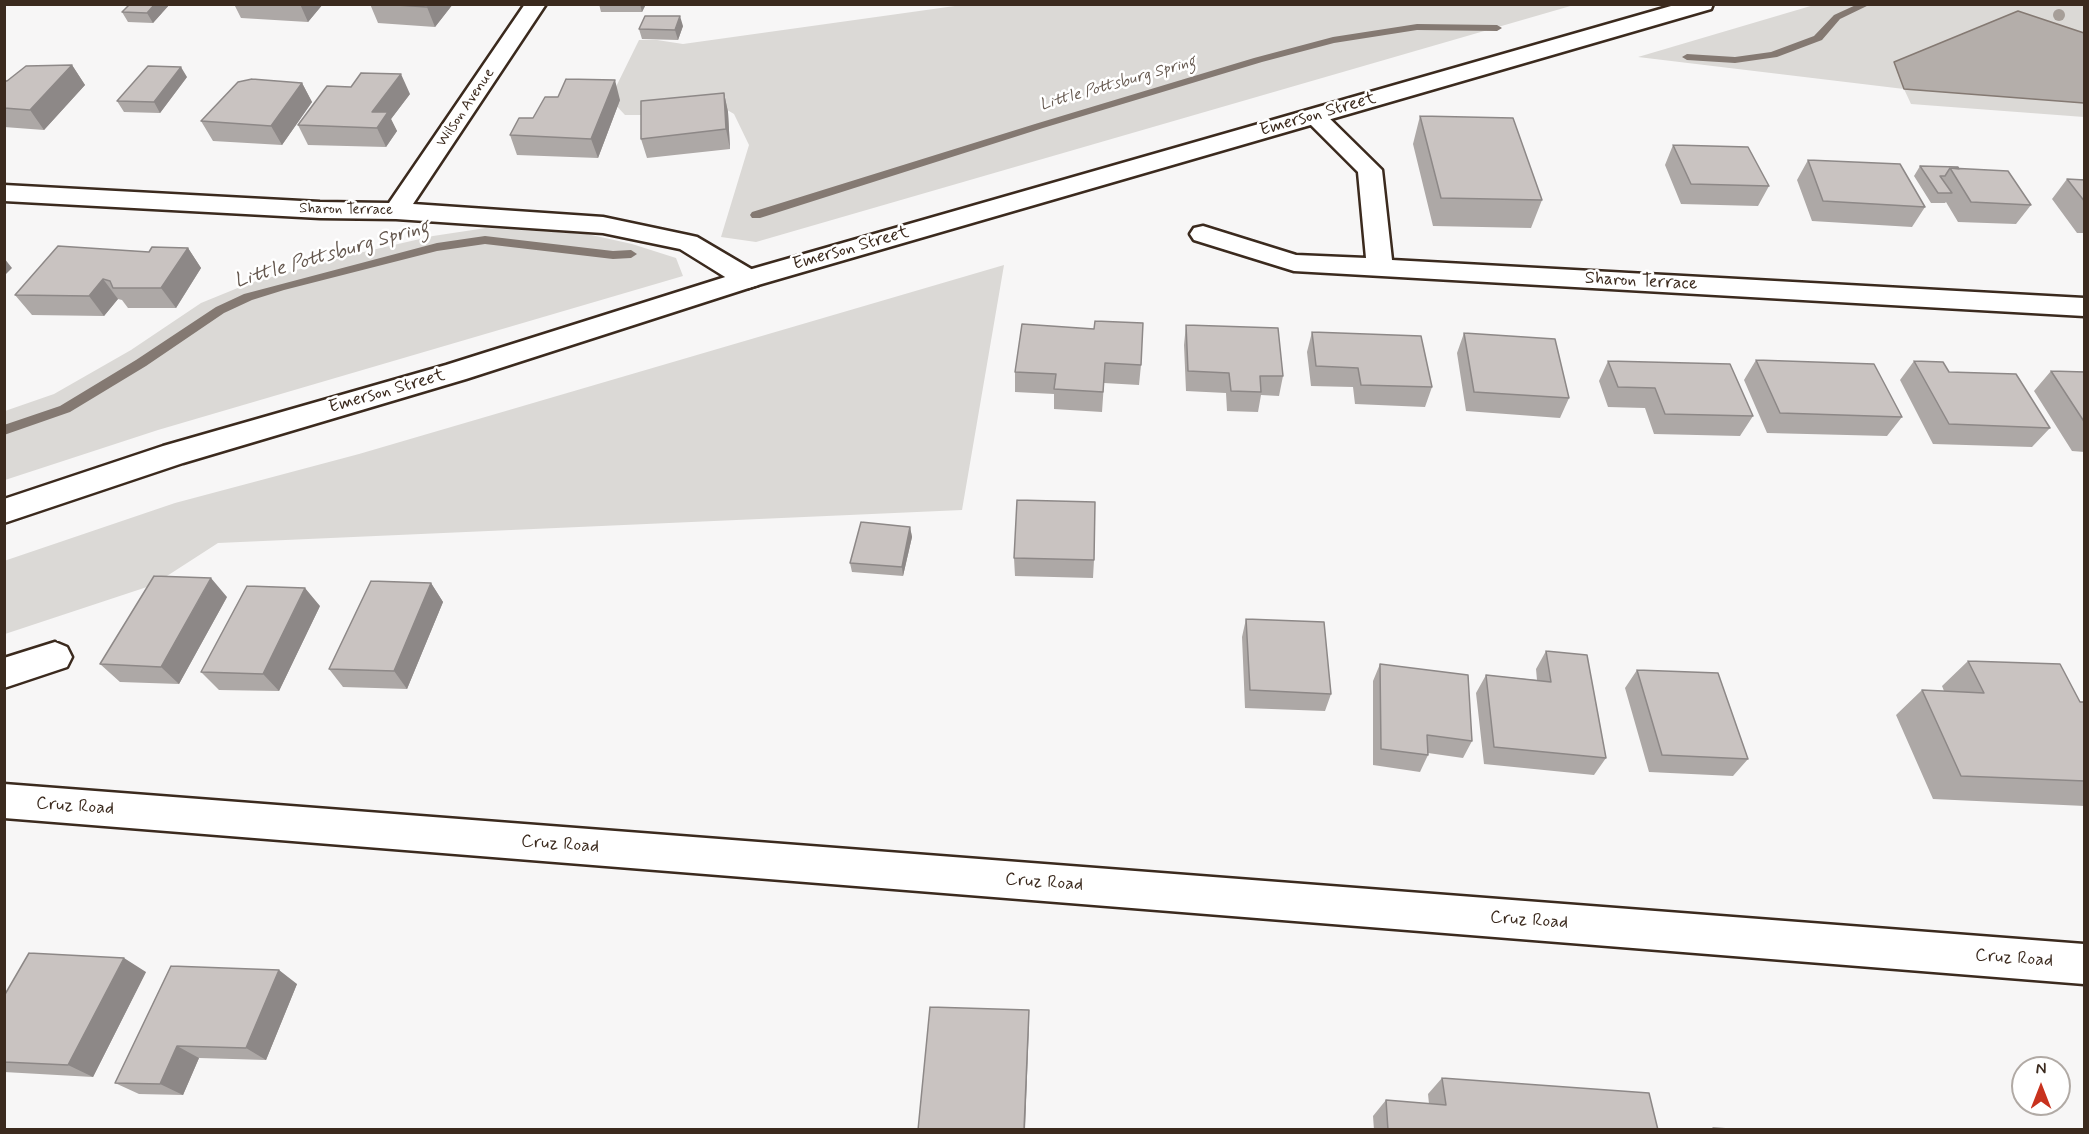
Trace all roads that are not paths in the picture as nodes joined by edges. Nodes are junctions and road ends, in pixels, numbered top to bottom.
1 (536, 4) edge
2 (1703, 4) edge
3 (1314, 116) junction
4 (4, 193) edge
5 (396, 211) junction
6 (1203, 234) dead end
7 (1380, 268) junction
8 (748, 279) junction
9 (2085, 307) edge
10 (4, 511) edge
11 (55, 657) dead end
12 (4, 673) edge
13 (4, 801) edge
14 (2085, 964) edge

1 - 5 street, Wilson Avenue
2 - 3 street, Emerson Street
3 - 7 street
3 - 8 street, Emerson Street
4 - 5 street, Sharon Terrace
5 - 8 street, Sharon Terrace
6 - 7 street, Sharon Terrace
7 - 9 street, Sharon Terrace
8 - 10 street, Emerson Street
11 - 12 street
13 - 14 street, Cruz Road

